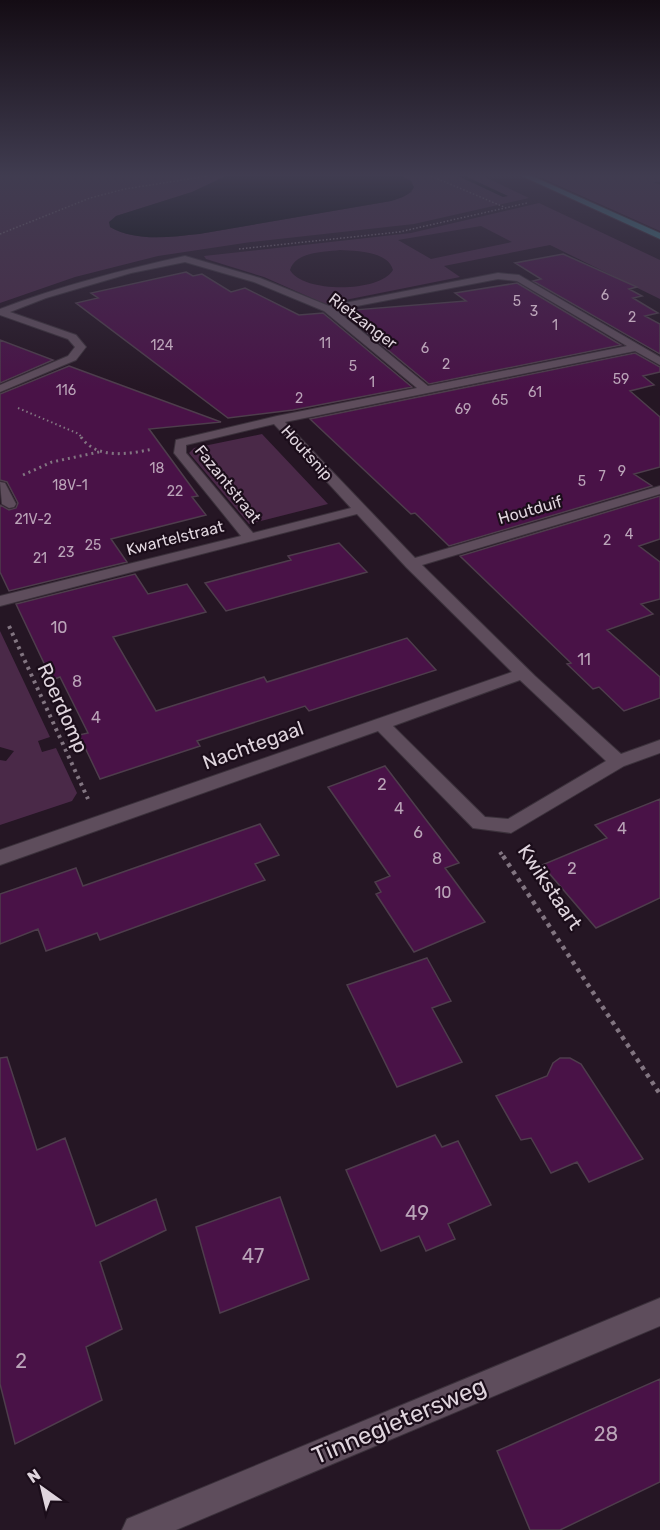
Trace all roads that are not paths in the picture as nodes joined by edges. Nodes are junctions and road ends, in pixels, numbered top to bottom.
1 (328, 309) junction
2 (1, 312) edge
3 (637, 347) junction
4 (660, 362) edge
5 (425, 388) junction
6 (0, 389) edge
7 (277, 420) junction
8 (0, 486) edge
9 (660, 490) edge
10 (9, 504) dead end
11 (359, 510) junction
12 (250, 538) junction
13 (411, 564) junction
14 (0, 602) edge
15 (521, 674) junction
16 (380, 723) junction
17 (660, 746) edge
18 (618, 762) junction
19 (0, 858) edge
20 (660, 1312) edge
21 (138, 1530) edge

1 - 2 street, Rietzanger
1 - 3 street
1 - 5 street, Rietzanger
2 - 6 street
3 - 4 street
3 - 5 street, Houtsnip
5 - 7 street, Houtsnip
7 - 11 street, Houtsnip
7 - 12 street, Fazantstraat
8 - 10 street
9 - 13 street, Houtduif
11 - 12 street, Kwartelstraat
11 - 13 street, Houtsnip
12 - 14 street, Kwartelstraat
13 - 15 street, Houtsnip
15 - 16 street, Nachtegaal
15 - 18 street, Houtsnip
16 - 18 street
16 - 19 street, Nachtegaal
17 - 18 street
20 - 21 street, Tinnegietersweg

